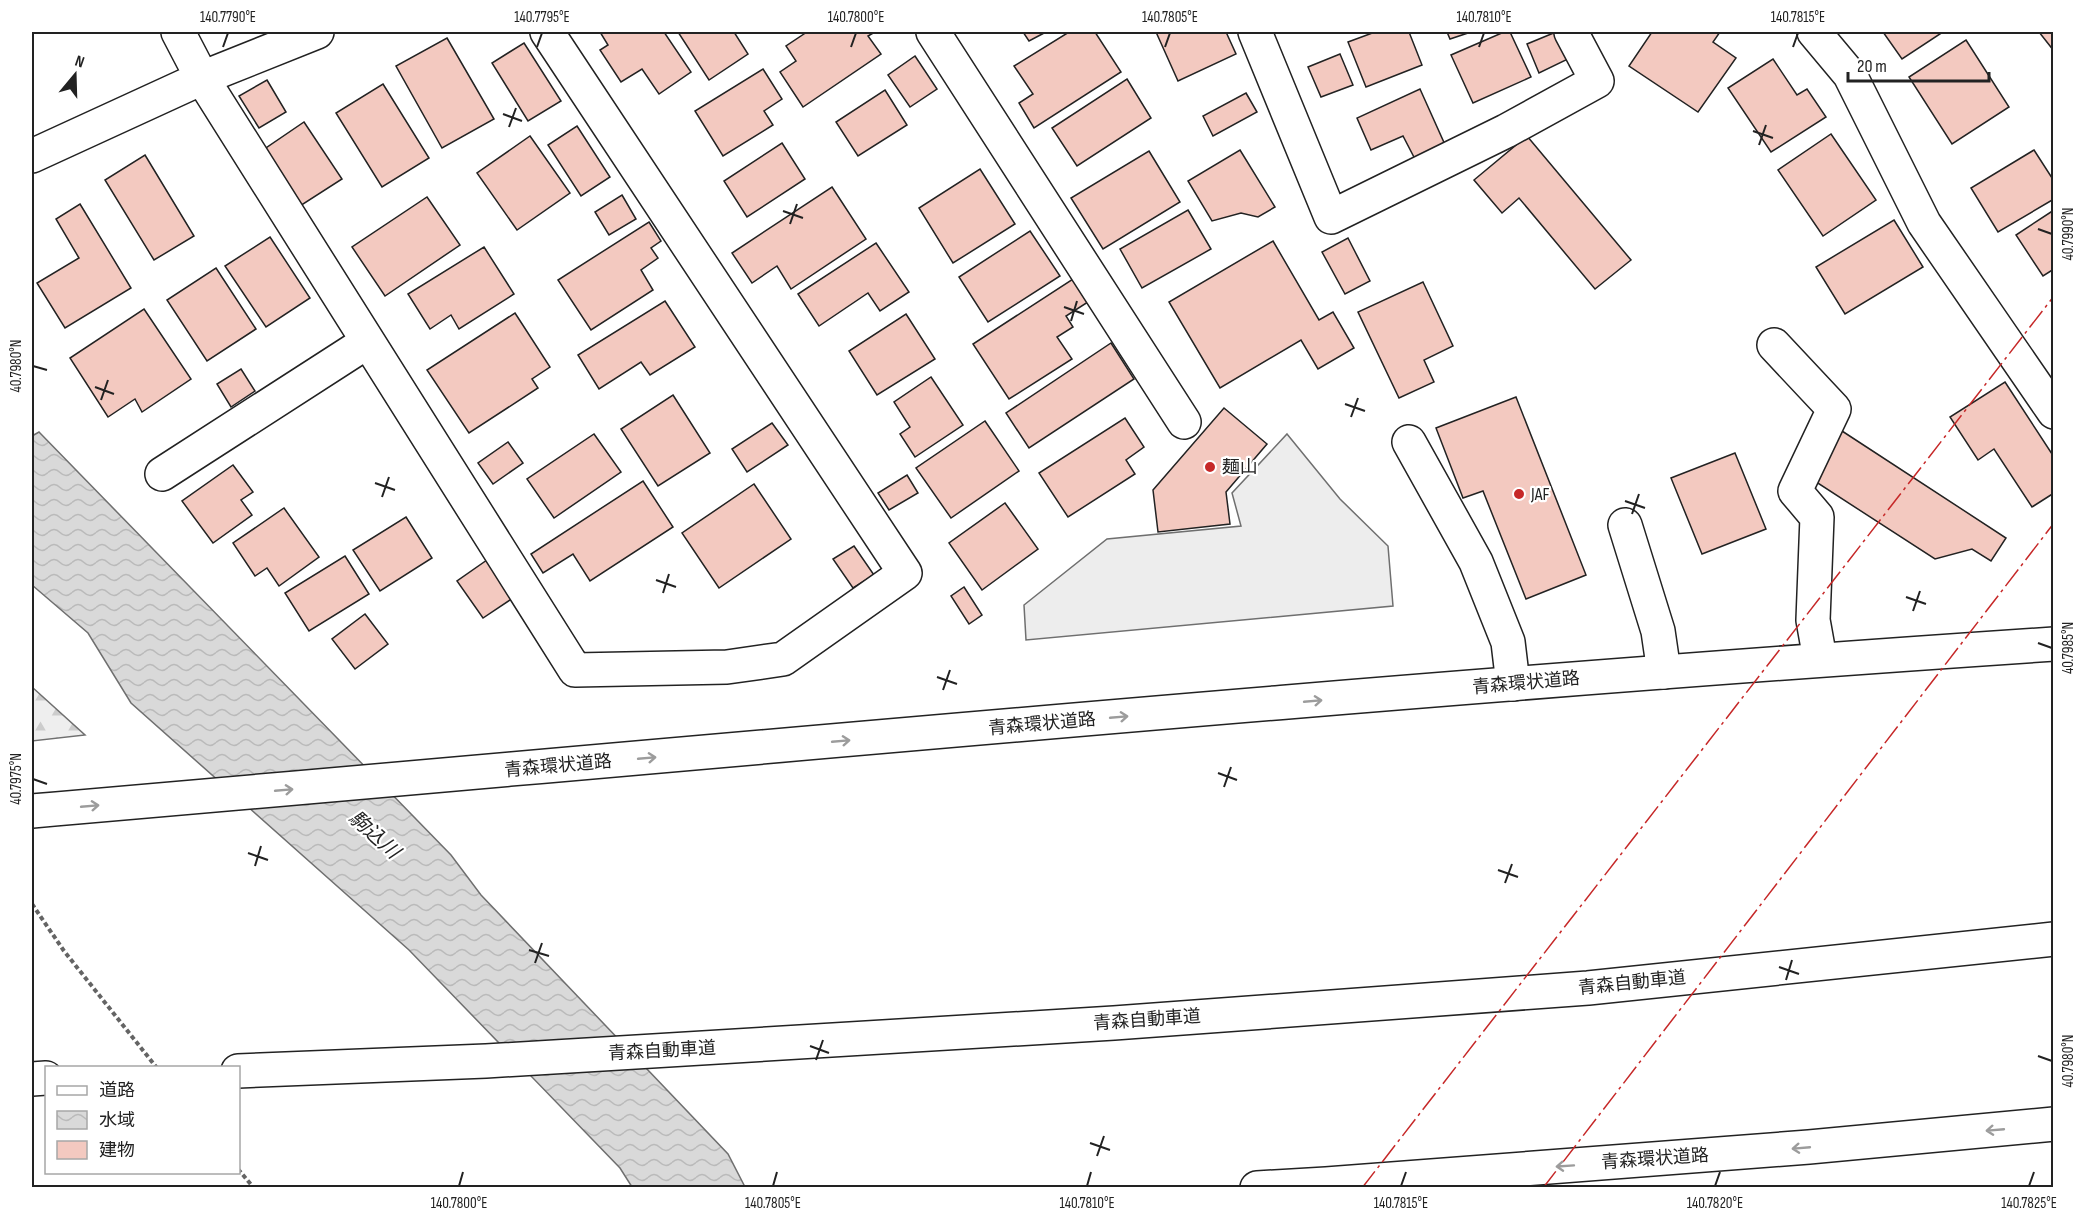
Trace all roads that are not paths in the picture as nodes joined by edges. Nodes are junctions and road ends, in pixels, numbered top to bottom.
1 (178, 32) edge
2 (317, 32) edge
3 (548, 32) edge
4 (933, 32) edge
5 (1255, 32) edge
6 (1571, 32) edge
7 (1814, 32) edge
8 (202, 78) junction
9 (32, 156) edge
10 (367, 342) junction
11 (1774, 345) dead end
12 (2054, 412) edge
13 (1184, 422) dead end
14 (1409, 442) dead end
15 (162, 474) dead end
16 (1625, 525) dead end
17 (2054, 644) edge
18 (1820, 659) junction
19 (1664, 672) junction
20 (1513, 684) junction
21 (32, 812) edge
22 (2054, 939) edge
23 (240, 1071) edge
24 (2054, 1124) edge
25 (1257, 1188) edge

1 - 8 main road
2 - 8 main road
3 - 10 main road
4 - 13 main road
5 - 6 main road
7 - 12 main road
8 - 9 main road
8 - 10 main road
10 - 15 main road
11 - 18 main road
14 - 20 main road
16 - 19 main road
17 - 18 main road, 青森環状道路
18 - 19 main road, 青森環状道路
19 - 20 main road, 青森環状道路
21 -> 20 main road, 青森環状道路
22 - 23 main road, 青森自動車道
24 -> 25 main road, 青森環状道路

